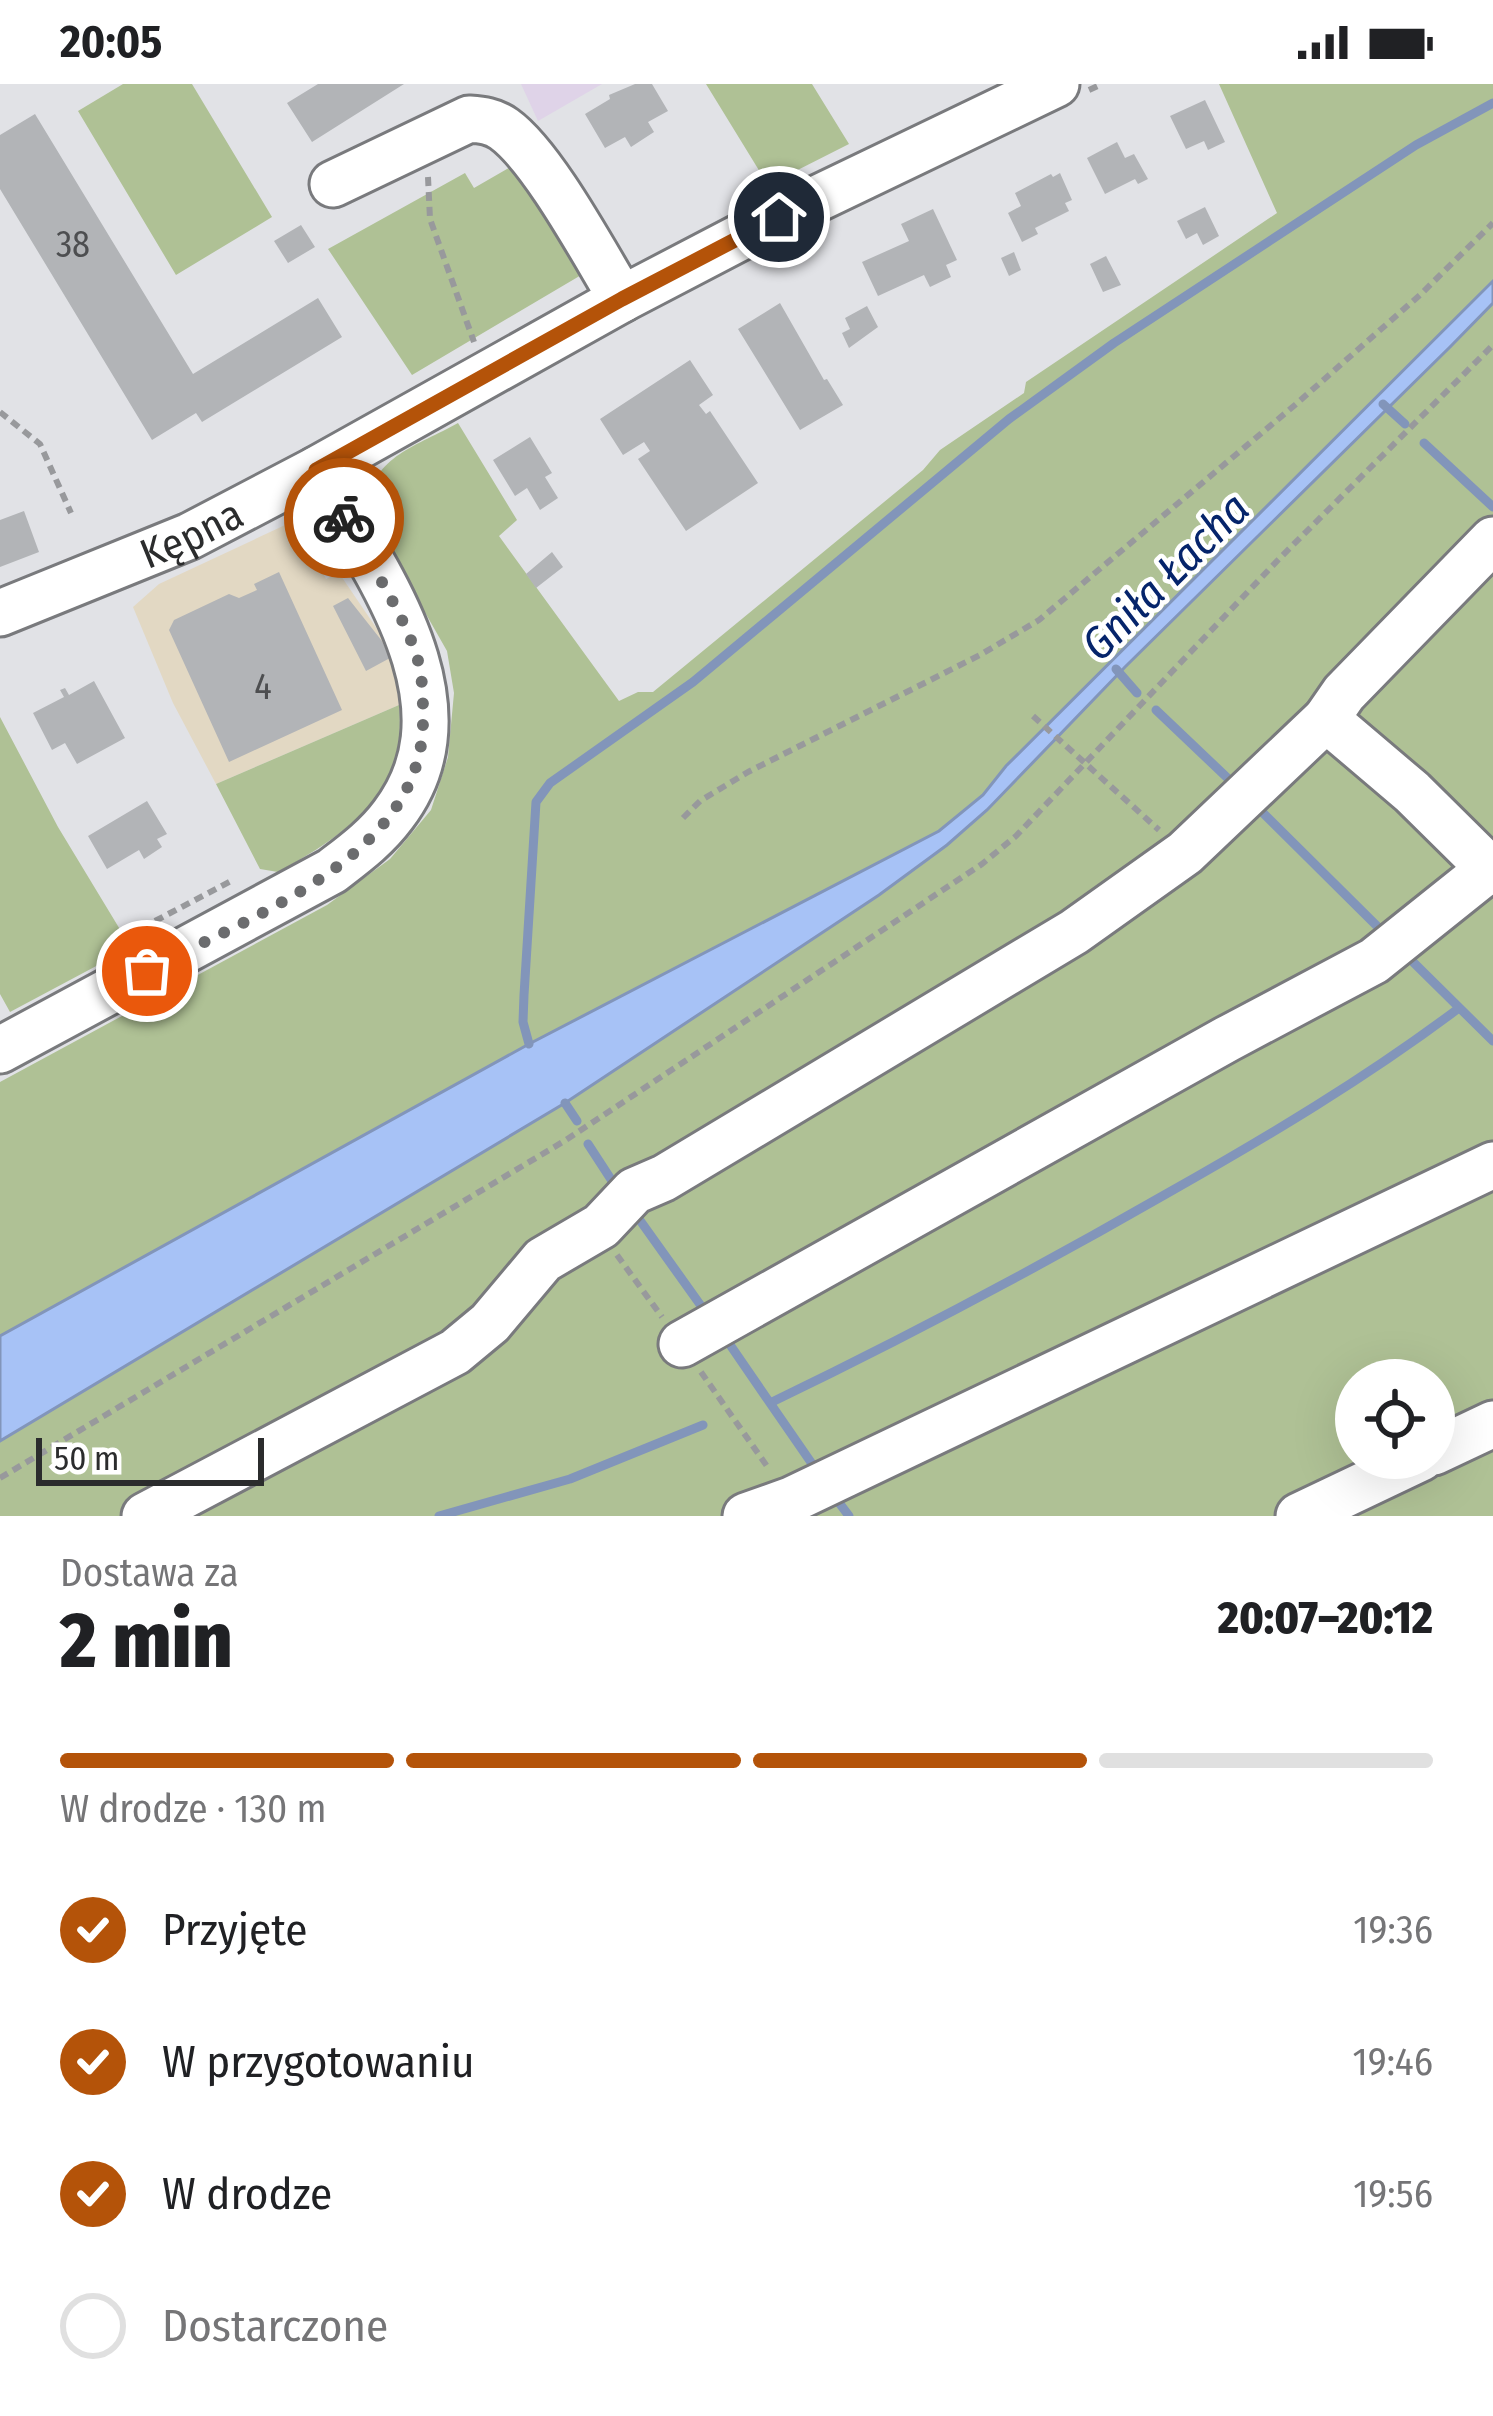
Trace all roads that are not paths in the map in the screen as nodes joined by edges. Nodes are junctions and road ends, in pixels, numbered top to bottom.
1 (1069, 89) edge
2 (1006, 94) edge
3 (333, 184) dead end
4 (622, 299) junction
5 (316, 470) junction
6 (1493, 540) edge
7 (0, 613) edge
8 (1326, 719) junction
9 (1491, 870) edge
10 (0, 1050) edge
11 (1493, 1165) edge
12 (682, 1344) dead end
13 (1493, 1424) edge
14 (1455, 1442) edge
15 (1377, 1479) edge
16 (145, 1516) edge
17 (746, 1516) edge
18 (1300, 1516) edge

1 - 2 street, Kępna
2 - 4 street, Kępna
3 - 4 street
4 - 5 street, Kępna
5 - 7 street, Kępna
5 - 10 street
6 - 8 street
8 - 9 street
8 - 16 street
9 - 12 street
11 - 17 street
13 - 14 street
15 - 18 street

